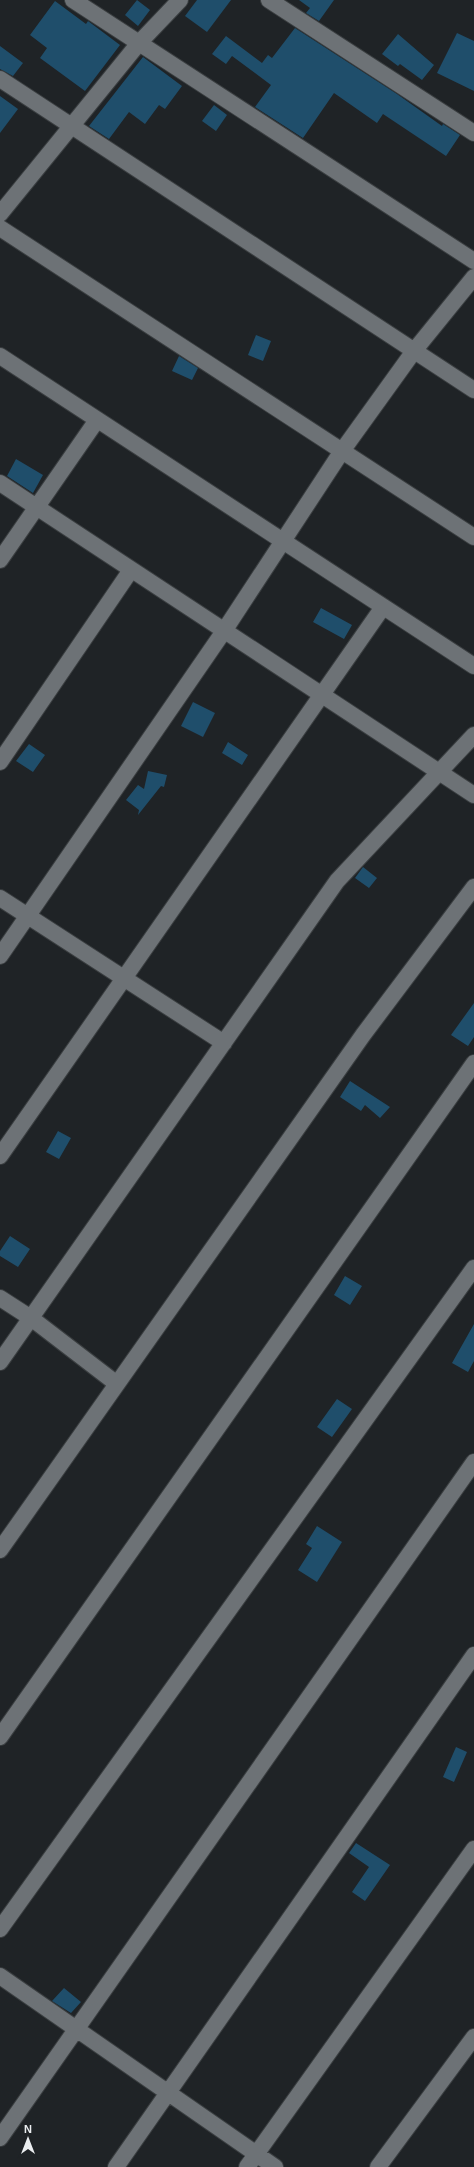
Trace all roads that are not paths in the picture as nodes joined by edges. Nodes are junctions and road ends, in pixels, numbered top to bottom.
1 (73, 0) edge
2 (180, 0) edge
3 (269, 0) edge
4 (139, 43) junction
5 (0, 79) edge
6 (72, 126) junction
7 (474, 133) edge
8 (0, 214) edge
9 (0, 228) edge
10 (474, 261) edge
11 (474, 278) edge
12 (414, 351) junction
13 (0, 356) edge
14 (474, 390) edge
15 (97, 420) junction
16 (342, 451) junction
17 (0, 483) edge
18 (36, 507) junction
19 (474, 537) edge
20 (282, 541) junction
21 (0, 560) edge
22 (131, 570) junction
23 (383, 607) junction
24 (224, 631) junction
25 (474, 666) edge
26 (321, 695) junction
27 (474, 735) edge
28 (0, 762) edge
29 (439, 772) junction
30 (474, 795) edge
31 (474, 887) edge
32 (0, 898) edge
33 (27, 917) junction
34 (0, 956) edge
35 (124, 979) junction
36 (224, 1044) junction
37 (474, 1063) edge
38 (0, 1156) edge
39 (474, 1268) edge
40 (0, 1298) edge
41 (31, 1318) junction
42 (0, 1362) edge
43 (117, 1384) junction
44 (474, 1462) edge
45 (0, 1550) edge
46 (474, 1655) edge
47 (0, 1737) edge
48 (474, 1848) edge
49 (0, 1929) edge
50 (0, 1976) edge
51 (77, 2029) junction
52 (474, 2037) edge
53 (168, 2093) junction
54 (0, 2138) edge
55 (257, 2154) junction
56 (116, 2167) edge
57 (248, 2167) edge
58 (275, 2167) edge
59 (378, 2167) edge

1 - 4 street
2 - 4 street
3 - 7 street
4 - 6 street
4 - 10 street
5 - 6 street
6 - 8 street
6 - 12 street
9 - 16 street
11 - 12 street
12 - 14 street
12 - 16 street
13 - 15 street
15 - 18 street
15 - 20 street
16 - 19 street
16 - 20 street
17 - 18 street
18 - 21 street
18 - 22 street
20 - 23 street
20 - 24 street
22 - 24 street
22 - 28 street
23 - 25 street
23 - 26 street
24 - 26 street
24 - 33 street
26 - 29 street
26 - 35 street
27 - 29 street
29 - 30 street
29 - 36 street
31 - 43 street
32 - 33 street
33 - 34 street
33 - 35 street
35 - 36 street
35 - 38 street
36 - 41 street
37 - 47 street
39 - 49 street
40 - 41 street
41 - 42 street
41 - 43 street
43 - 45 street
44 - 51 street
46 - 53 street
48 - 55 street
50 - 51 street
51 - 53 street
51 - 54 street
52 - 59 street
53 - 55 street
53 - 56 street
55 - 57 street
55 - 58 street

